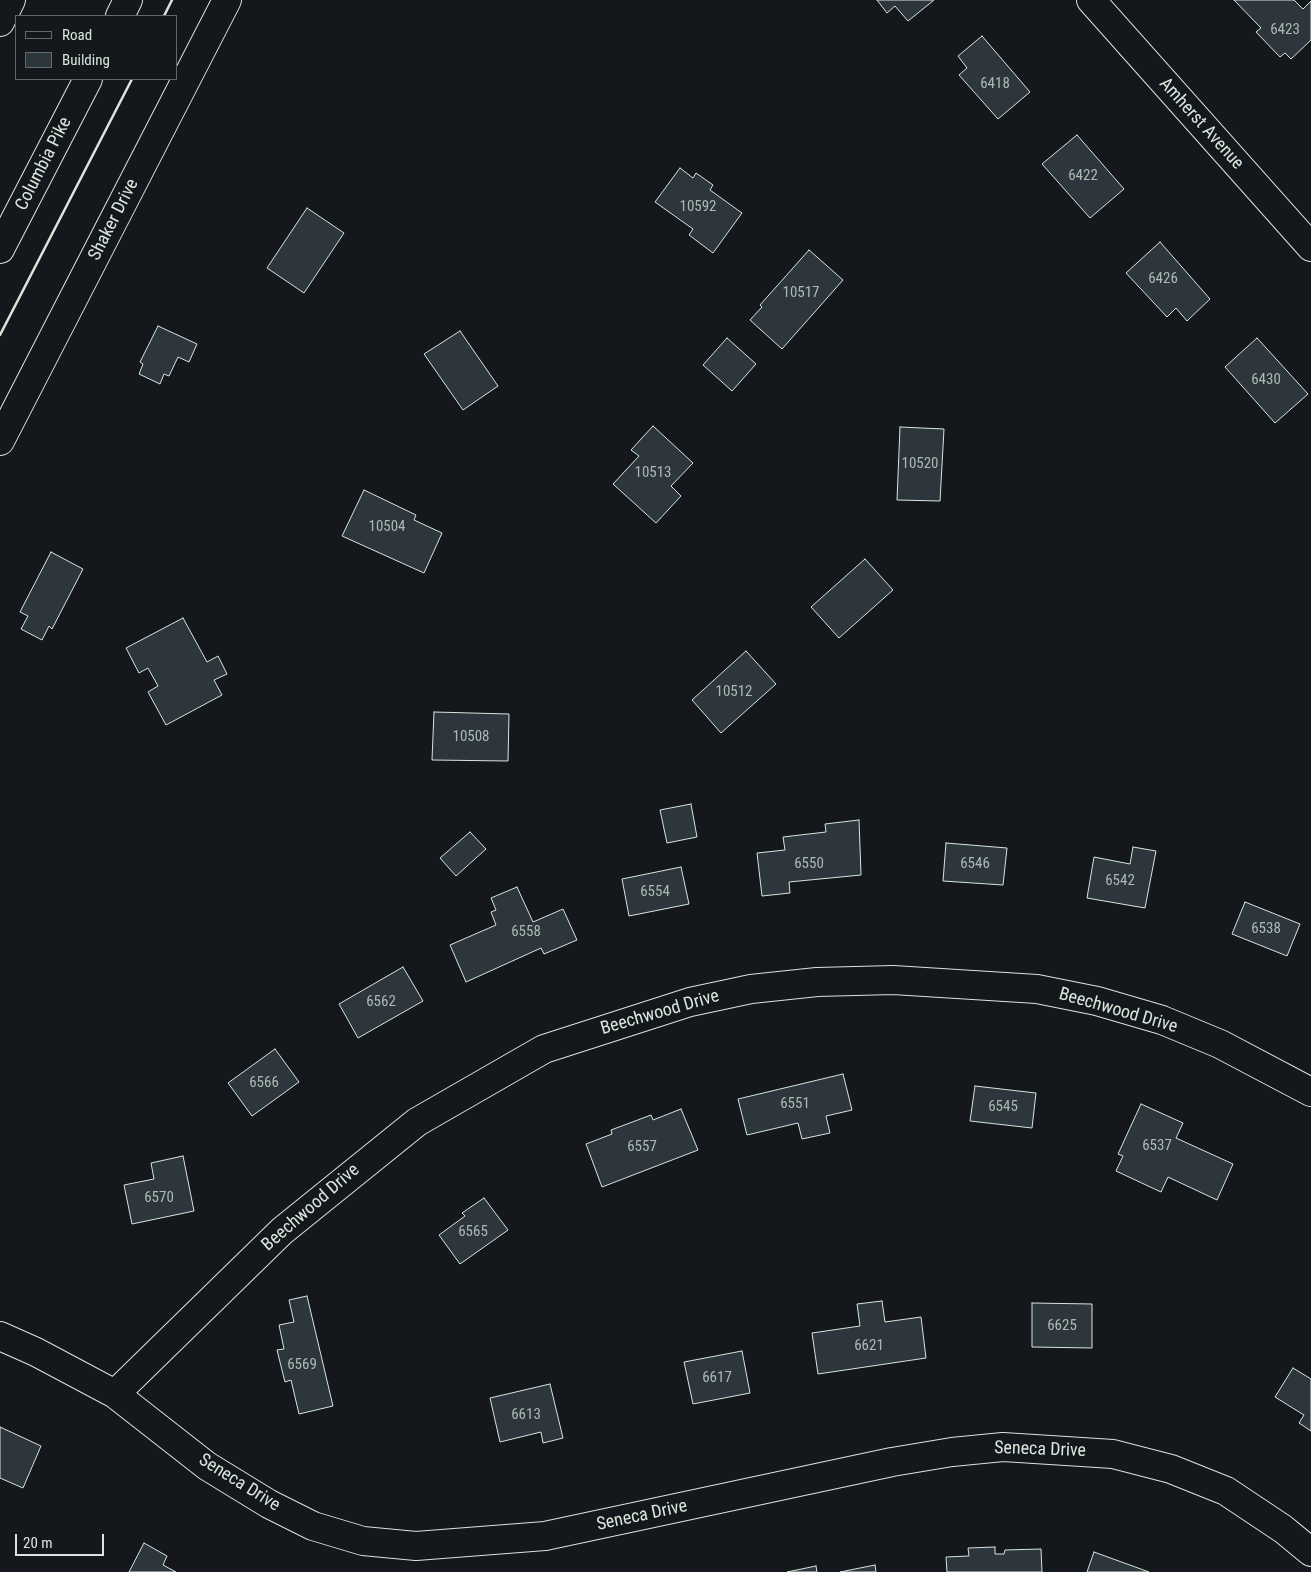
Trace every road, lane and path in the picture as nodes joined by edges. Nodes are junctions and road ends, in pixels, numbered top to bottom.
1 (11, 0) edge
2 (128, 0) edge
3 (227, 0) edge
4 (1092, 0) edge
5 (120, 15) edge
6 (0, 22) edge
7 (87, 80) edge
8 (1311, 247) edge
9 (0, 249) edge
10 (0, 441) edge
11 (1311, 1092) edge
12 (0, 1336) edge
13 (116, 1394) junction
14 (1311, 1552) edge

1 - 6 main road
2 - 5 main road
3 - 10 main road, Shaker Drive
4 - 8 main road, Amherst Avenue
7 - 9 main road, Columbia Pike
11 - 13 main road, Beechwood Drive
12 - 13 main road, Seneca Drive
13 - 14 main road, Seneca Drive

